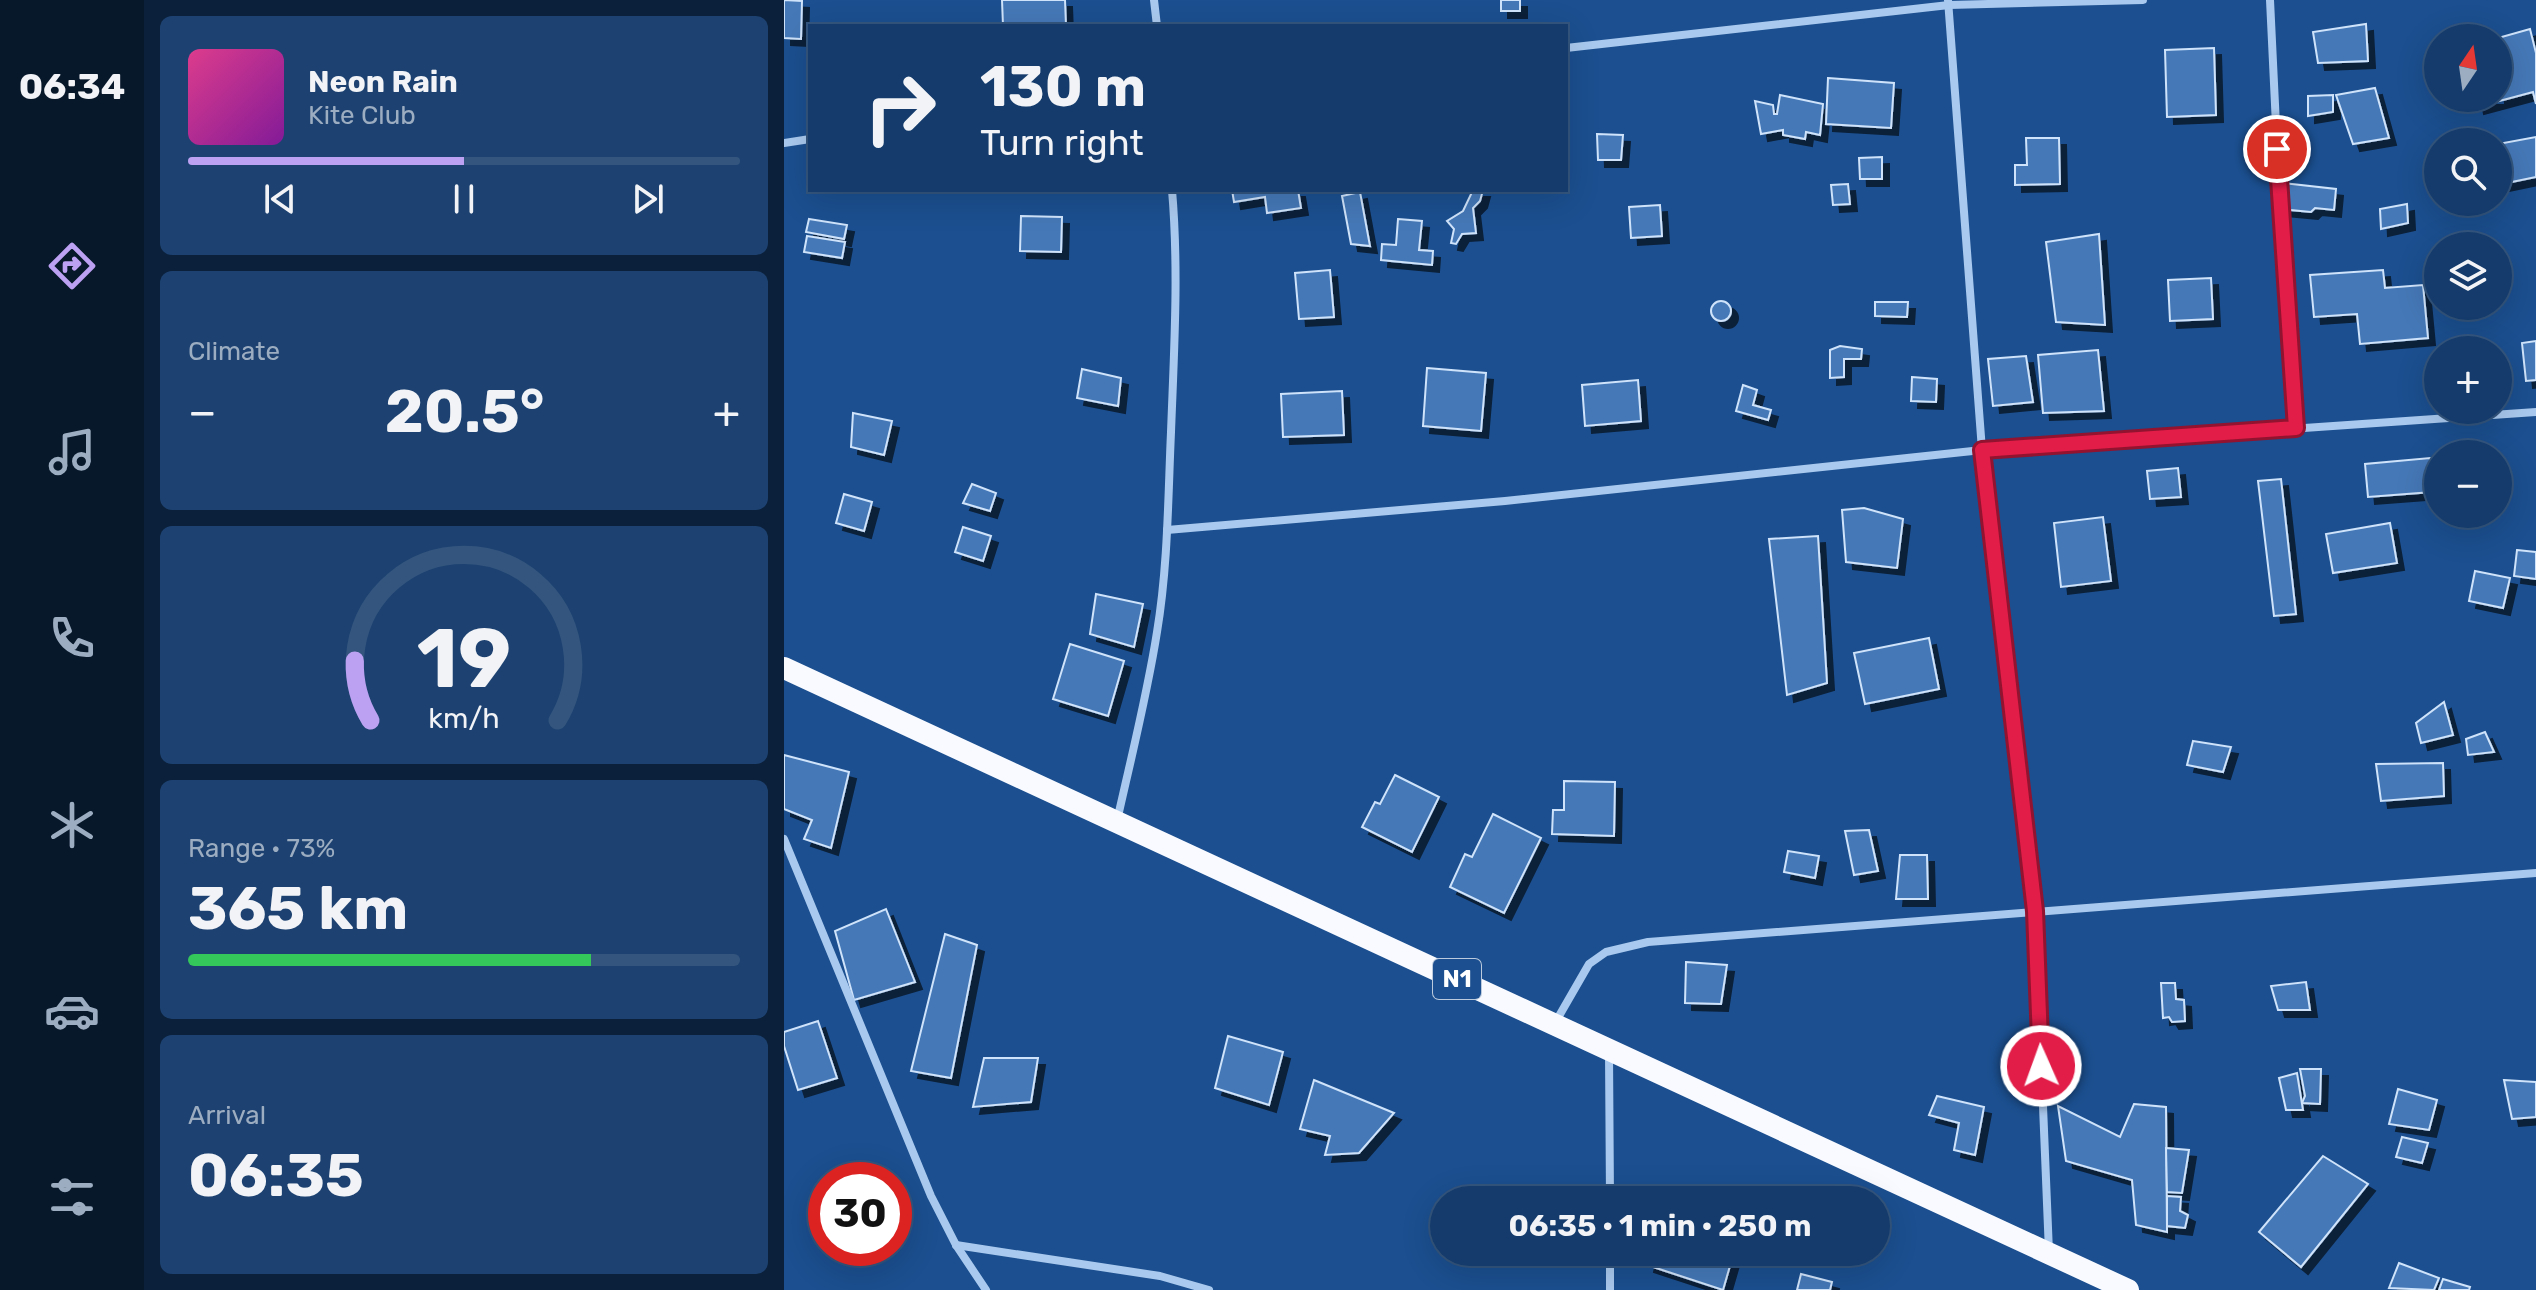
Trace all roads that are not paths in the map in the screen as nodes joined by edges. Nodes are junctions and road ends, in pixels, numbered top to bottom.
1 (1154, 0) edge
2 (2143, 0) edge
3 (2270, 0) edge
4 (1949, 3) edge
5 (1157, 24) edge
6 (1568, 48) edge
7 (808, 139) edge
8 (784, 143) edge
9 (1172, 192) edge
10 (2536, 412) edge
11 (2296, 428) junction
12 (1982, 450) junction
13 (1167, 530) junction
14 (784, 668) edge
15 (1116, 822) junction
16 (784, 839) edge
17 (2536, 873) edge
18 (2035, 911) junction
19 (1555, 1024) junction
20 (1609, 1049) junction
21 (1610, 1186) edge
22 (956, 1245) junction
23 (2049, 1252) junction
24 (1610, 1266) edge
25 (986, 1290) edge
26 (1209, 1290) edge
27 (1610, 1290) edge
28 (2128, 1290) edge

1 - 5 street
2 - 4 street
3 - 11 street
4 - 6 street
4 - 12 street
7 - 8 street
9 - 13 street
10 - 11 street
11 - 12 street
12 - 13 street
12 - 18 street
13 - 15 street
14 - 15 highway, N1
15 - 19 highway, N1
16 - 22 street
17 - 18 street
18 - 19 street
18 - 23 street
19 - 20 highway, N1
20 - 21 street
20 - 23 highway, N1
22 - 25 street
22 - 26 street
23 - 28 highway, N1
24 - 27 street

